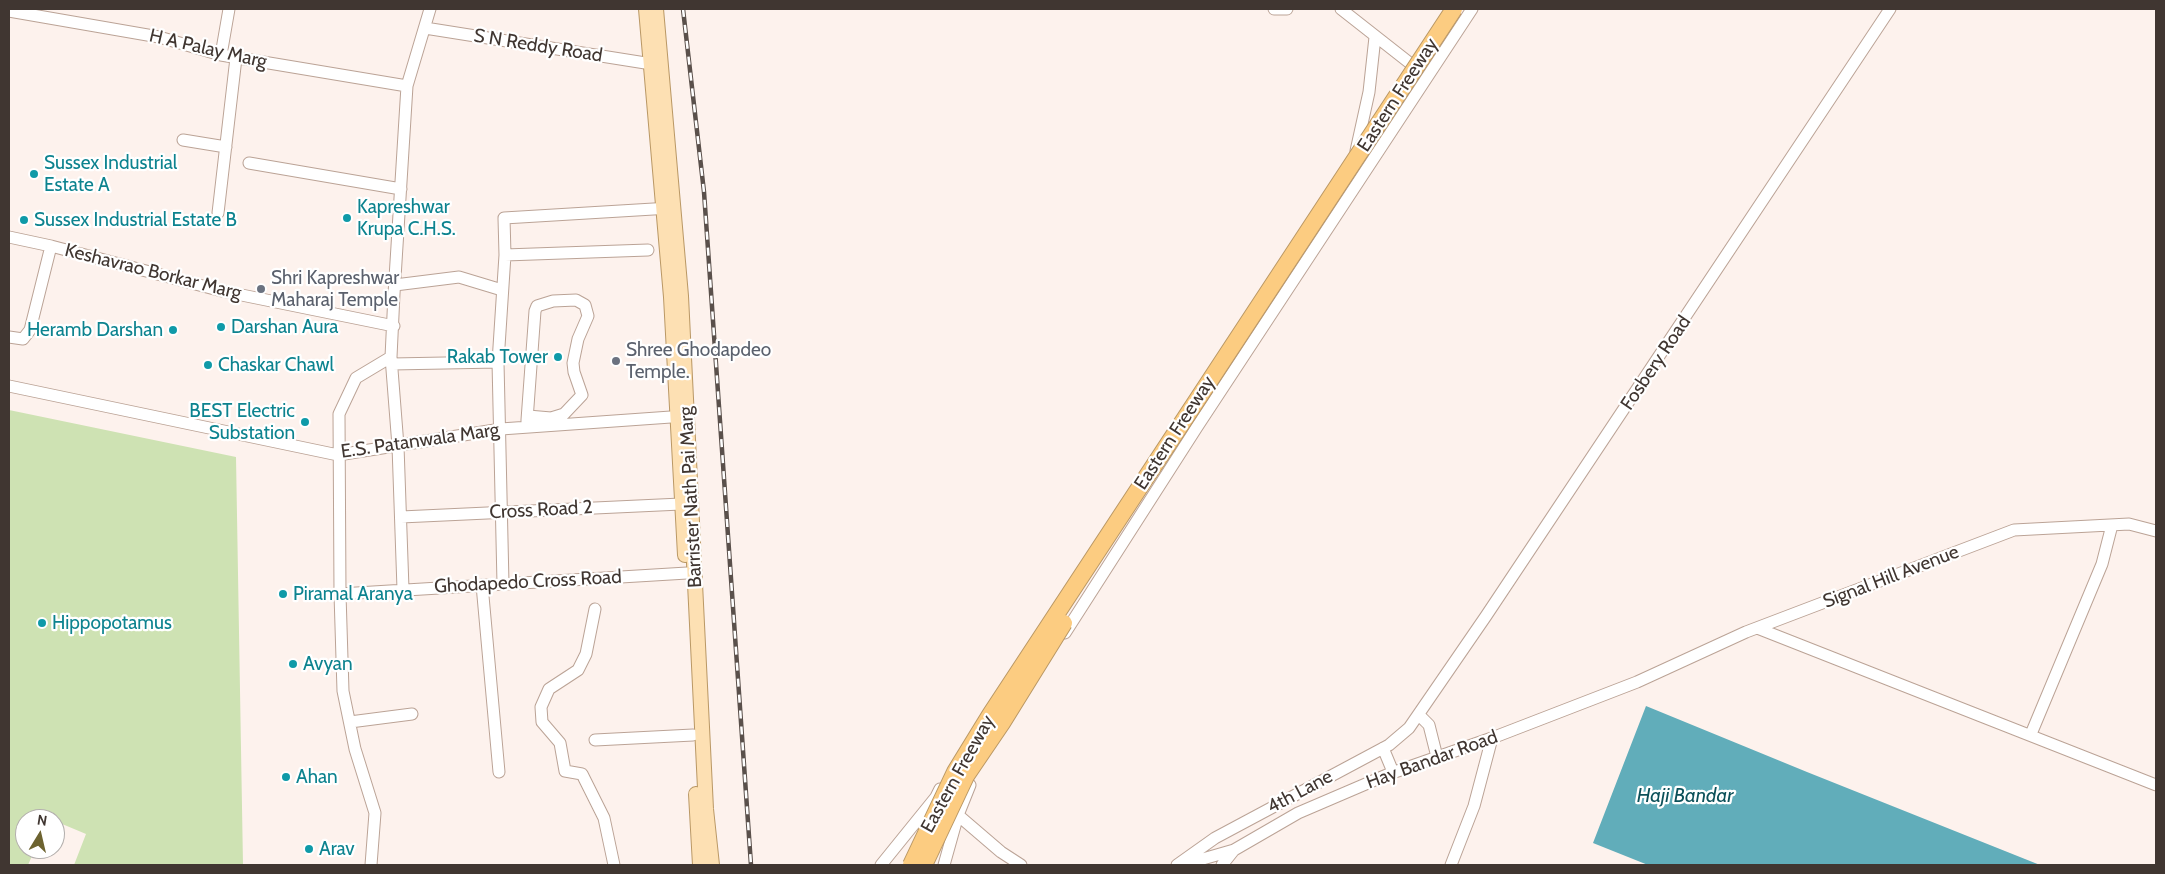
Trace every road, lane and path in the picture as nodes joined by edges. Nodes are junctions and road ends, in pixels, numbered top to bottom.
1 (67, 9) edge
2 (229, 9) edge
3 (430, 9) edge
4 (646, 9) edge
5 (656, 9) edge
6 (1274, 9) edge
7 (1286, 9) edge
8 (1341, 9) edge
9 (1449, 9) edge
10 (1454, 9) edge
11 (1468, 9) edge
12 (1472, 9) edge
13 (1890, 9) edge
14 (10, 10) edge
15 (63, 20) junction
16 (426, 28) junction
17 (1375, 37) junction
18 (221, 55) junction
19 (236, 58) junction
20 (1411, 64) junction
21 (655, 65) junction
22 (407, 86) junction
23 (183, 140) dead end
24 (226, 147) junction
25 (1356, 151) junction
26 (249, 163) dead end
27 (1371, 163) junction
28 (400, 188) junction
29 (668, 208) junction
30 (218, 213) dead end
31 (9, 237) edge
32 (51, 246) junction
33 (648, 250) dead end
34 (505, 255) junction
35 (395, 285) junction
36 (502, 290) junction
37 (394, 326) junction
38 (9, 337) edge
39 (392, 361) junction
40 (498, 362) junction
41 (9, 386) edge
42 (682, 416) junction
43 (527, 422) junction
44 (501, 429) junction
45 (398, 446) junction
46 (338, 455) junction
47 (681, 504) junction
48 (502, 512) junction
49 (400, 517) junction
50 (2112, 525) junction
51 (2156, 531) edge
52 (689, 548) junction
53 (687, 573) junction
54 (503, 584) junction
55 (482, 585) junction
56 (403, 589) junction
57 (340, 594) junction
58 (595, 609) dead end
59 (1757, 628) junction
60 (1637, 682) joint
61 (412, 714) dead end
62 (1419, 715) junction
63 (350, 722) junction
64 (2031, 734) junction
65 (694, 736) junction
66 (1492, 738) junction
67 (595, 740) dead end
68 (1383, 748) junction
69 (1436, 757) junction
70 (499, 772) dead end
71 (1393, 772) junction
72 (2156, 785) edge
73 (936, 797) junction
74 (958, 815) junction
75 (1234, 850) junction
76 (371, 865) edge
77 (614, 865) edge
78 (700, 865) edge
79 (712, 865) edge
80 (881, 865) edge
81 (911, 865) edge
82 (924, 865) edge
83 (931, 865) edge
84 (944, 865) edge
85 (1021, 865) edge
86 (1178, 865) edge
87 (1222, 865) edge
88 (1451, 865) edge

1 - 15 street
2 - 18 street
3 - 16 street
4 - 21 main road, Barrister Nath Pai Marg
5 - 21 main road, Barrister Nath Pai Marg
6 - 7 street
8 - 17 street
9 - 20 street
10 - 81 highway, Eastern Freeway, bridge
11 - 82 highway, Eastern Freeway, bridge
12 - 27 street
13 - 62 street, Fosbery Road
14 - 15 street, H A Palay Marg
15 - 18 street, H A Palay Marg
16 - 21 street, S N Reddy Road
16 - 22 street
17 - 20 street
17 - 25 street
18 - 19 street, H A Palay Marg
19 - 22 street, H A Palay Marg
19 - 24 street
20 - 25 street
21 - 29 main road, Barrister Nath Pai Marg
22 - 28 street
23 - 24 street
24 - 30 street
25 - 27 street
25 - 73 street
26 - 28 street
27 - 74 street
28 - 35 street
29 - 34 street
29 - 42 main road, Barrister Nath Pai Marg
31 - 32 street
32 - 37 street, Keshavrao Borkar Marg
32 - 38 street, Keshavrao Borkar Marg
33 - 34 street
34 - 36 street
35 - 36 street
35 - 37 street
36 - 40 street
37 - 39 street
39 - 40 street
39 - 45 street
39 - 46 street
40 - 44 street
41 - 46 street, E.S. Patanwala Marg
42 - 43 street, E.S. Patanwala Marg
42 - 47 main road, Barrister Nath Pai Marg
42 - 52 main road, Barrister Nath Pai Marg
43 - 43 street
43 - 44 street, E.S. Patanwala Marg
44 - 45 street, E.S. Patanwala Marg
44 - 48 street
45 - 46 street, E.S. Patanwala Marg
45 - 49 street
46 - 57 street
47 - 48 street, Cross Road 2
47 - 52 main road, Barrister Nath Pai Marg
48 - 49 street, Cross Road 2
48 - 54 street
49 - 56 street
50 - 51 street, Signal Hill Avenue
50 - 59 street, Signal Hill Avenue
50 - 64 street
52 - 53 main road, Barrister Nath Pai Marg
52 - 79 main road, Barrister Nath Pai Marg
53 - 54 street, Ghodapedo Cross Road
53 - 65 main road, Barrister Nath Pai Marg
54 - 55 street, Ghodapedo Cross Road
55 - 56 street, Ghodapedo Cross Road
55 - 70 street
56 - 57 street, Ghodapedo Cross Road
57 - 63 street
58 - 77 street
59 - 60 street, Signal Hill Avenue
59 - 64 street
60 - 66 street, Hay Bandar Road
61 - 63 street
62 - 68 street, 4th Lane
62 - 69 street
63 - 76 street
64 - 72 street
65 - 67 street
65 - 78 main road, Barrister Nath Pai Marg
66 - 69 street, Hay Bandar Road
66 - 88 street
68 - 71 street
68 - 86 street, 4th Lane
69 - 71 street, Hay Bandar Road
71 - 75 street, Hay Bandar Road
73 - 74 street
73 - 80 street
73 - 83 street
74 - 84 street
74 - 85 street
75 - 86 street, 4th Lane
75 - 87 street

